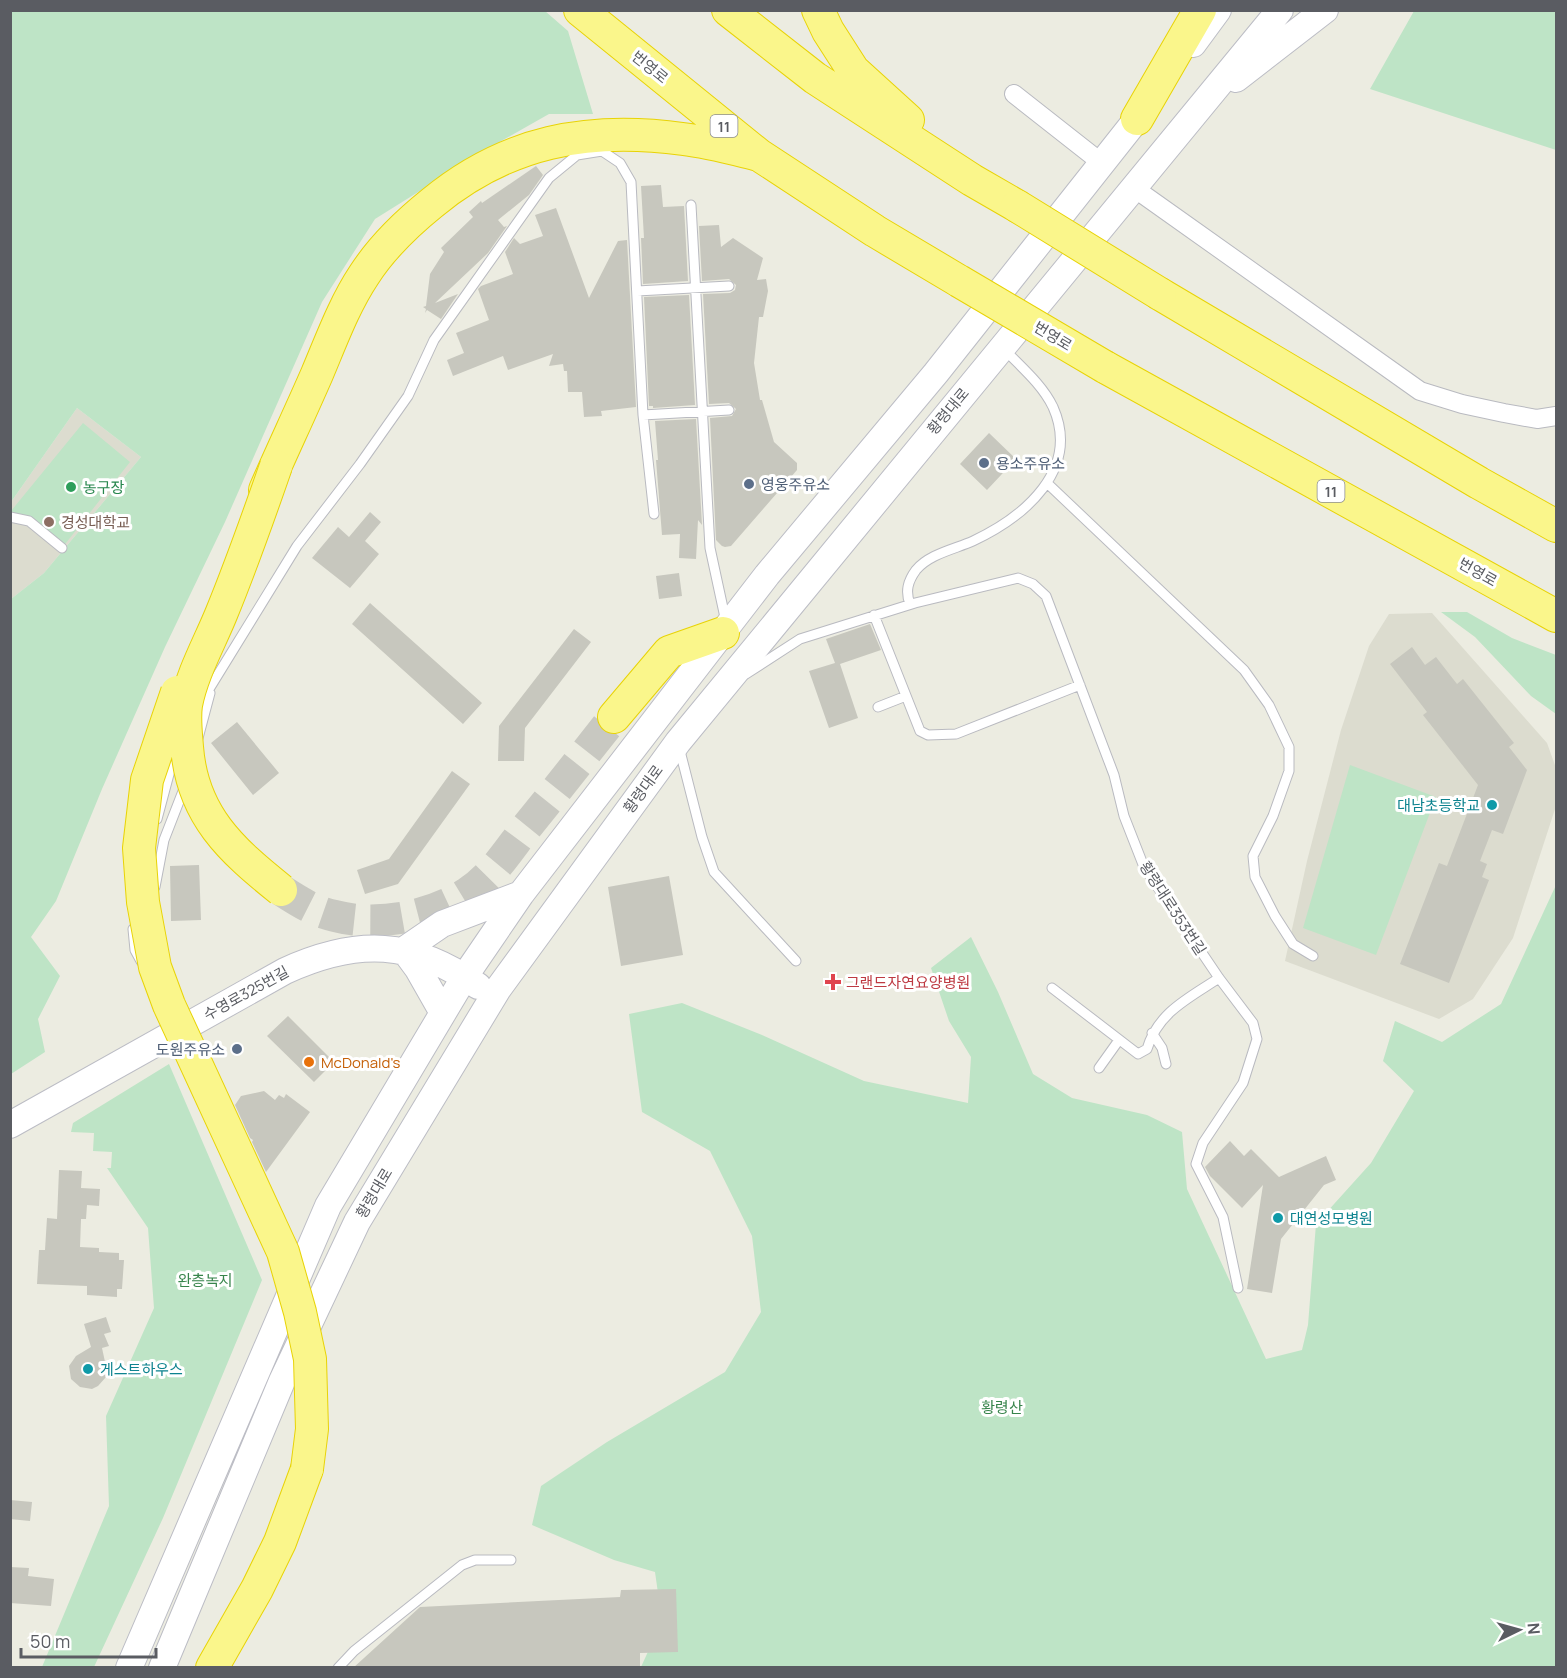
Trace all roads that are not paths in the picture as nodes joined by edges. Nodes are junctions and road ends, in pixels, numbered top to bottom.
1 (580, 10) edge
2 (728, 10) edge
3 (818, 10) edge
4 (1200, 10) edge
5 (1218, 10) edge
6 (1280, 10) edge
7 (1325, 10) edge
8 (1014, 94) dead end
9 (1200, 107) junction
10 (1137, 119) junction
11 (759, 154) junction
12 (1103, 164) junction
13 (972, 180) junction
14 (1134, 188) junction
15 (691, 205) dead end
16 (729, 286) dead end
17 (695, 288) junction
18 (637, 291) junction
19 (1002, 347) junction
20 (729, 410) dead end
21 (702, 412) junction
22 (643, 415) junction
23 (1557, 416) edge
24 (276, 466) junction
25 (1047, 483) junction
26 (654, 514) dead end
27 (10, 517) edge
28 (1557, 526) edge
29 (62, 548) dead end
30 (910, 604) junction
31 (874, 615) junction
32 (1557, 616) edge
33 (725, 630) junction
34 (214, 680) junction
35 (1080, 685) junction
36 (719, 691) junction
37 (906, 696) junction
38 (878, 707) dead end
39 (614, 717) tunnel mouth
40 (678, 742) junction
41 (155, 825) dead end
42 (150, 846) dead end
43 (281, 890) tunnel mouth
44 (521, 894) junction
45 (134, 908) dead end
46 (132, 918) dead end
47 (404, 950) junction
48 (1313, 956) dead end
49 (796, 961) dead end
50 (465, 976) junction
51 (1219, 978) junction
52 (173, 987) dead end
53 (1052, 988) dead end
54 (494, 996) junction
55 (443, 1013) junction
56 (191, 1018) junction
57 (1152, 1033) junction
58 (1119, 1040) junction
59 (1166, 1064) dead end
60 (1098, 1068) dead end
61 (10, 1125) edge
62 (1238, 1287) dead end
63 (511, 1560) dead end
64 (129, 1668) edge
65 (162, 1668) edge
66 (212, 1668) edge
67 (338, 1668) edge

1 - 11 highway, 번영로 / 11
2 - 13 highway
3 - 13 highway
4 - 10 highway
5 - 10 main road, 황령대로
6 - 9 main road, 황령대로
7 - 9 main road
8 - 12 street
9 - 14 main road, 황령대로
10 - 12 main road, 황령대로
11 - 24 highway
11 - 32 highway, 번영로 / 11, bridge
12 - 33 main road, 황령대로
13 - 28 highway, bridge
14 - 19 main road, 황령대로
14 - 23 street
15 - 17 lane
16 - 17 lane
17 - 18 lane
17 - 21 lane
18 - 22 lane
18 - 34 lane
19 - 25 lane
19 - 36 main road, 황령대로
20 - 21 lane
21 - 22 lane
21 - 33 lane
22 - 26 lane
24 - 43 highway, bridge
24 - 66 highway, bridge
25 - 30 lane
25 - 48 lane
27 - 29 lane
30 - 31 lane, 황령대로353번길
30 - 35 lane, 황령대로353번길
31 - 36 lane, 황령대로353번길
31 - 37 lane
33 - 39 highway
33 - 44 main road, 황령대로
34 - 41 lane
34 - 52 lane
35 - 37 lane
35 - 51 lane, 황령대로353번길
36 - 40 main road, 황령대로
37 - 38 lane
40 - 49 lane
40 - 54 main road, 황령대로
42 - 45 lane
44 - 47 main road
44 - 50 main road, 황령대로
46 - 56 lane
47 - 50 main road, 수영로325번길
47 - 55 main road
47 - 56 main road, 수영로325번길
50 - 54 main road, 수영로325번길
50 - 55 main road, 황령대로
51 - 57 lane
51 - 62 lane, 황령대로353번길
53 - 58 lane
54 - 65 main road, 황령대로
55 - 64 main road, 황령대로
56 - 61 main road, 수영로325번길
57 - 58 lane
57 - 59 lane
58 - 60 lane
63 - 67 lane

